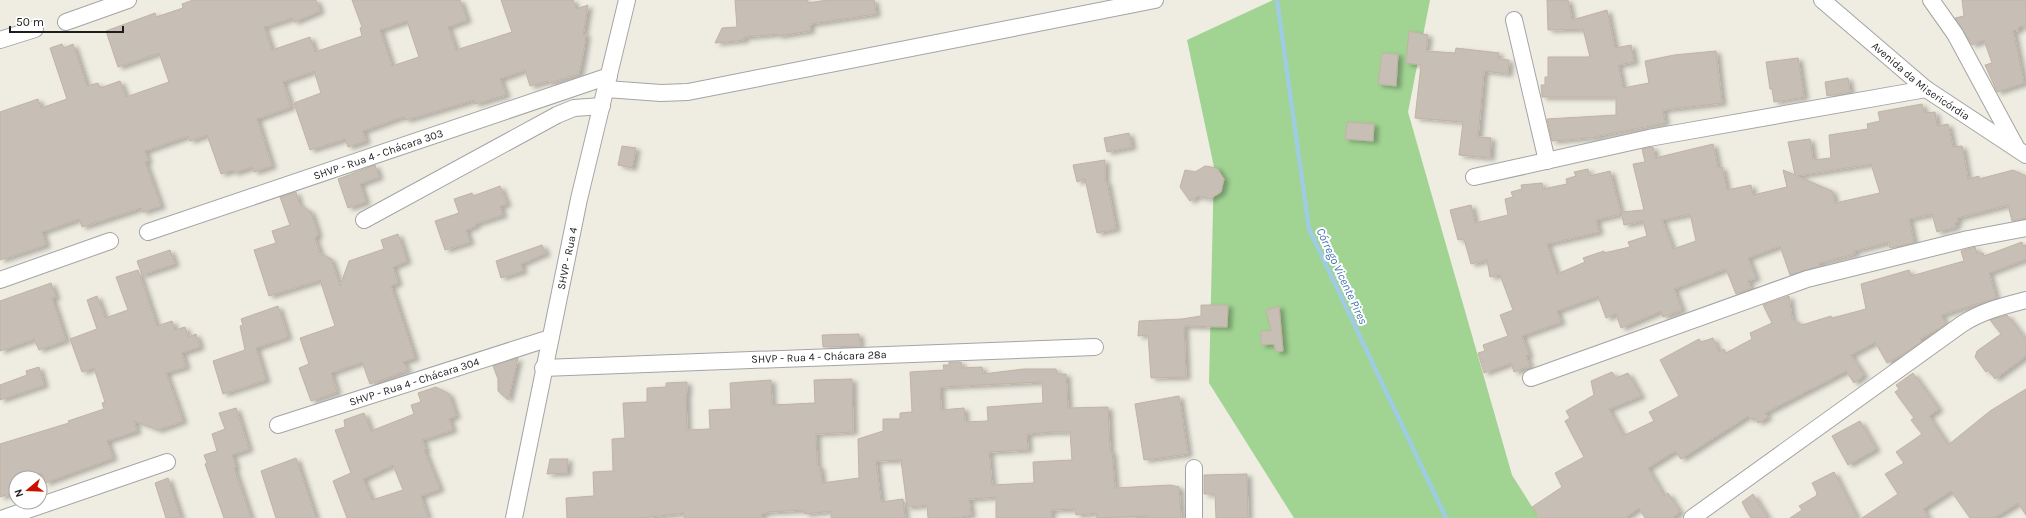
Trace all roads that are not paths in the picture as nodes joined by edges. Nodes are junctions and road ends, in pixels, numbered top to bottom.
1 (128, 0) edge
2 (627, 0) edge
3 (1154, 0) edge
4 (1822, 0) edge
5 (1930, 0) edge
6 (1514, 20) dead end
7 (66, 22) dead end
8 (35, 29) dead end
9 (0, 40) edge
10 (608, 82) junction
11 (1926, 89) junction
12 (602, 106) junction
13 (2021, 151) edge
14 (1547, 161) junction
15 (1474, 177) dead end
16 (364, 220) dead end
17 (2026, 228) edge
18 (148, 232) dead end
19 (110, 241) dead end
20 (0, 280) edge
21 (2026, 300) edge
22 (550, 338) junction
23 (1095, 347) dead end
24 (543, 368) junction
25 (1531, 378) dead end
26 (278, 425) dead end
27 (167, 462) dead end
28 (1194, 468) dead end
29 (4, 518) edge
30 (514, 518) edge
31 (1194, 518) edge
32 (1692, 518) edge

1 - 7 street
2 - 10 street, SHVP - Rua 4
3 - 10 street
4 - 11 street, Avenida da Misericórdia
5 - 13 street
6 - 14 street
8 - 9 street
10 - 12 street, SHVP - Rua 4
10 - 18 street, SHVP - Rua 4 - Chácara 303
11 - 13 street, Avenida da Misericórdia
11 - 14 street
12 - 16 street
12 - 22 street, SHVP - Rua 4
14 - 15 street
17 - 25 street
19 - 20 street
21 - 32 street
22 - 24 street, SHVP - Rua 4
22 - 26 street, SHVP - Rua 4 - Chácara 304
23 - 24 street, SHVP - Rua 4 - Chácara 28ª
24 - 30 street, SHVP - Rua 4
27 - 29 street
28 - 31 street

